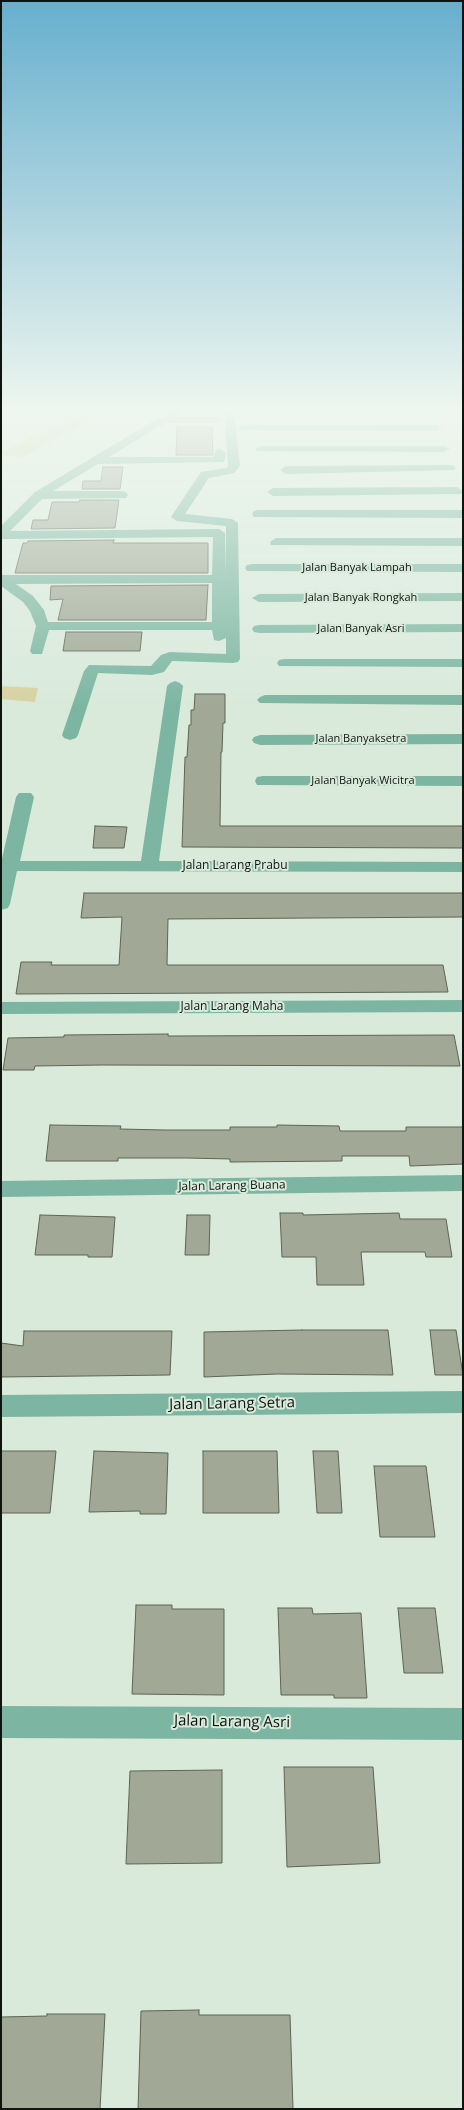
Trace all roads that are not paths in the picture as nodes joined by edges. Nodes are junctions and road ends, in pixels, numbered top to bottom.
1 (25, 509) edge
2 (181, 509) edge
3 (258, 514) dead end
4 (463, 514) edge
5 (1, 534) edge
6 (276, 542) dead end
7 (463, 542) edge
8 (252, 568) dead end
9 (463, 568) edge
10 (2, 579) edge
11 (217, 579) junction
12 (463, 597) edge
13 (259, 598) dead end
14 (42, 626) junction
15 (218, 626) junction
16 (463, 628) edge
17 (259, 629) dead end
18 (37, 651) dead end
19 (220, 652) dead end
20 (284, 663) dead end
21 (463, 663) edge
22 (175, 686) dead end
23 (265, 700) dead end
24 (463, 700) edge
25 (70, 735) dead end
26 (463, 739) edge
27 (260, 740) dead end
28 (263, 781) dead end
29 (463, 781) edge
30 (25, 797) dead end
31 (8, 866) junction
32 (149, 866) junction
33 (463, 867) edge
34 (1, 904) edge
35 (463, 1006) edge
36 (1, 1008) edge
37 (463, 1183) edge
38 (1, 1189) edge
39 (463, 1402) edge
40 (1, 1406) edge
41 (1, 1722) edge
42 (463, 1724) edge

1 - 5 street
2 - 25 street
3 - 4 street
5 - 11 street
6 - 7 street
8 - 9 street, Jalan Banyak Lampah
10 - 11 street
10 - 14 street
11 - 15 street
12 - 13 street, Jalan Banyak Rongkah
14 - 15 street
14 - 18 street
15 - 19 street
16 - 17 street, Jalan Banyak Asri
20 - 21 street
22 - 32 street
23 - 24 street
26 - 27 street, Jalan Banyaksetra
28 - 29 street, Jalan Banyak Wicitra
30 - 31 street
31 - 32 street, Jalan Larang Prabu
31 - 34 street
32 - 33 street, Jalan Larang Prabu
35 - 36 street, Jalan Larang Maha
37 - 38 street, Jalan Larang Buana
39 - 40 street, Jalan Larang Setra
41 - 42 street, Jalan Larang Asri

